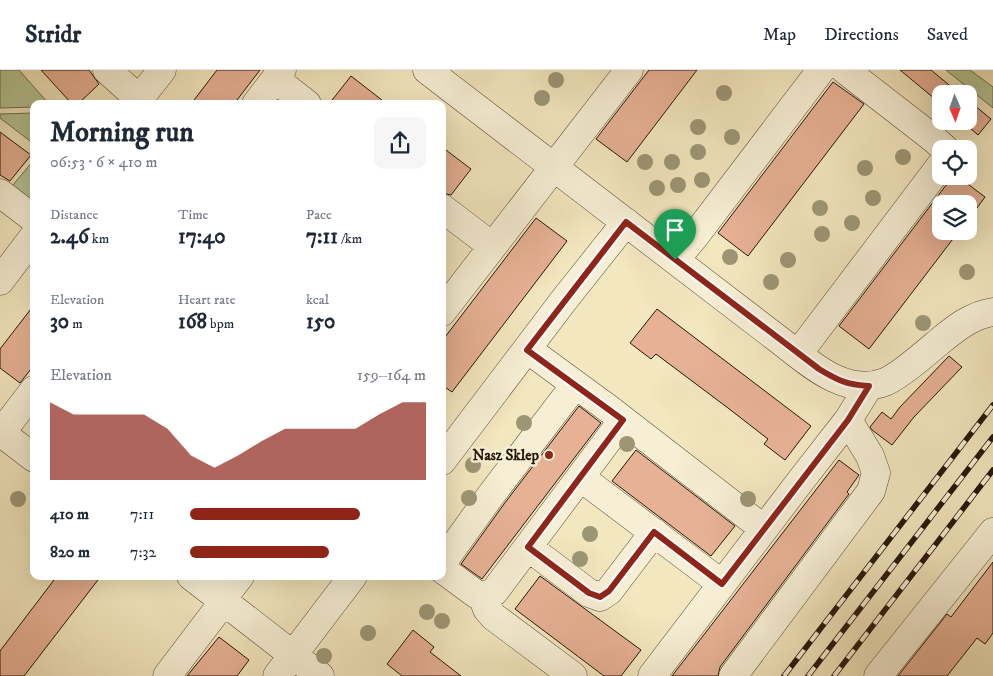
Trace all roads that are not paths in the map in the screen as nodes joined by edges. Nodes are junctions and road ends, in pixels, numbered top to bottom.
1 (107, 70) edge
2 (162, 70) edge
3 (427, 70) edge
4 (629, 70) edge
5 (821, 70) edge
6 (845, 70) edge
7 (278, 74) edge
8 (135, 100) edge
9 (139, 100) edge
10 (259, 100) edge
11 (303, 100) edge
12 (935, 140) edge
13 (553, 168) junction
14 (932, 177) edge
15 (0, 193) edge
16 (446, 211) edge
17 (30, 216) edge
18 (626, 222) junction
19 (30, 241) edge
20 (492, 246) junction
21 (675, 260) junction
22 (0, 280) edge
23 (446, 301) edge
24 (993, 312) edge
25 (527, 350) junction
26 (798, 354) junction
27 (575, 385) junction
28 (869, 386) junction
29 (30, 395) edge
30 (623, 420) junction
31 (848, 420) junction
32 (0, 432) edge
33 (451, 432) edge
34 (446, 448) edge
35 (30, 455) edge
36 (580, 477) junction
37 (764, 529) junction
38 (654, 532) junction
39 (993, 532) edge
40 (528, 547) junction
41 (446, 558) edge
42 (446, 572) edge
43 (196, 580) edge
44 (237, 580) edge
45 (350, 580) edge
46 (722, 584) junction
47 (482, 596) junction
48 (223, 600) junction
49 (293, 655) junction
50 (167, 676) edge
51 (277, 676) edge
52 (320, 676) edge
53 (573, 676) edge
54 (652, 676) edge
55 (733, 676) edge
56 (878, 676) edge

1 - 8 street
2 - 9 street
3 - 13 street
4 - 13 street
5 - 21 street
6 - 12 street
7 - 10 street
7 - 11 street
13 - 18 street
13 - 20 street
14 - 26 street
15 - 17 street
16 - 20 street
18 - 21 street
18 - 25 street
19 - 22 street
20 - 23 street
21 - 26 street
24 - 28 street
25 - 27 street
25 - 33 street
26 - 28 street
27 - 30 street
27 - 41 street
28 - 31 street
29 - 32 street
30 - 36 street
30 - 37 street
31 - 37 street
31 - 55 street
32 - 35 street
33 - 34 street
36 - 38 street
36 - 40 street
37 - 46 street
38 - 40 street
38 - 46 street
39 - 56 street
40 - 47 street
42 - 47 street
43 - 48 street
44 - 48 street
45 - 49 street
46 - 54 street
47 - 53 street
48 - 49 street
48 - 50 street
49 - 51 street
49 - 52 street

